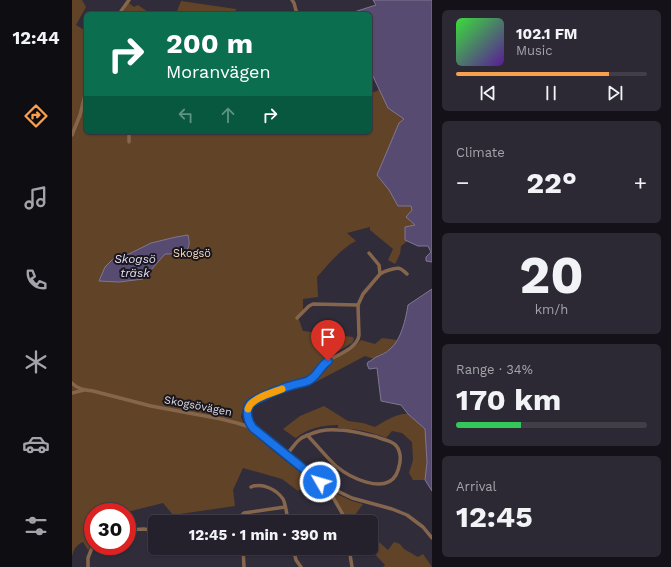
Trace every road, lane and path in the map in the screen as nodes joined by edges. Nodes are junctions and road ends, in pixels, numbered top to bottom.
1 (129, 0) edge
2 (292, 0) edge
3 (120, 12) edge
4 (297, 12) edge
5 (84, 99) edge
6 (128, 134) edge
7 (72, 135) edge
8 (129, 142) dead end
9 (369, 253) dead end
10 (380, 274) junction
11 (407, 274) dead end
12 (358, 305) junction
13 (297, 318) dead end
14 (72, 383) edge
15 (85, 390) junction
16 (72, 393) edge
17 (253, 428) junction
18 (308, 435) junction
19 (286, 455) junction
20 (324, 466) dead end
21 (316, 478) junction
22 (251, 487) dead end
23 (327, 487) junction
24 (285, 507) junction
25 (242, 515) edge
26 (287, 515) edge
27 (343, 515) edge
28 (136, 529) edge
29 (148, 530) edge
30 (432, 538) edge
31 (89, 555) edge
32 (243, 555) edge
33 (295, 555) edge
34 (350, 555) edge
35 (88, 567) edge
36 (244, 567) edge
37 (301, 567) edge
38 (352, 567) edge

1 - 3 street
2 - 4 street
5 - 7 street
6 - 8 street
9 - 10 street
10 - 11 street
10 - 12 street
12 - 13 street
12 - 17 street
14 - 15 street, Skogsövägen
15 - 16 street
15 - 17 street, Skogsövägen
17 - 19 street, Skogsövägen
18 - 18 street
18 - 19 street
19 - 21 street, Skogsövägen
20 - 21 street
21 - 23 street, Skogsövägen
22 - 24 street
23 - 27 street
23 - 30 street, Skogsövägen
24 - 25 street
24 - 26 street
28 - 29 street
31 - 35 street
32 - 36 street
33 - 37 street
34 - 38 street

